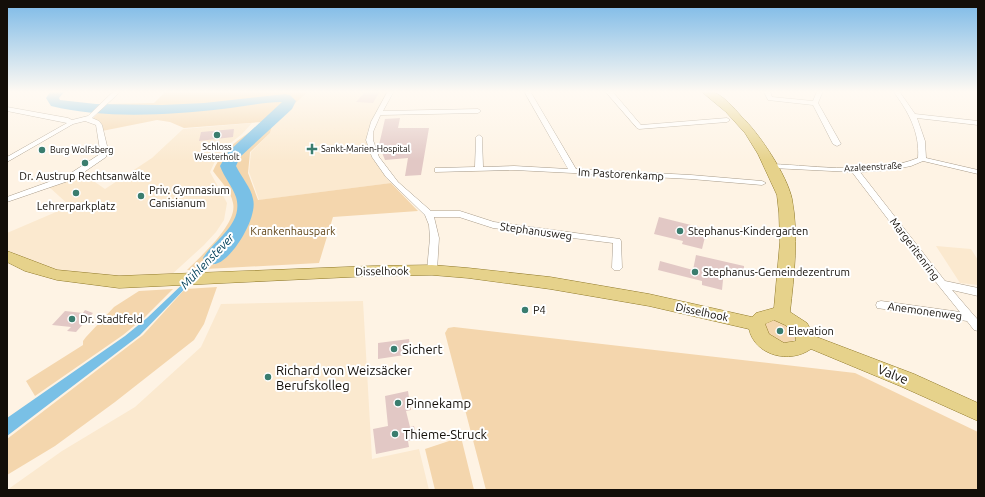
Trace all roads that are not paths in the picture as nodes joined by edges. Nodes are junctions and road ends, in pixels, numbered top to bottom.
1 (37, 114) edge
2 (92, 114) edge
3 (378, 114) edge
4 (540, 114) edge
5 (628, 114) edge
6 (733, 114) edge
7 (821, 114) edge
8 (912, 116) joint
9 (87, 119) junction
10 (727, 120) dead end
11 (71, 123) junction
12 (978, 123) edge
13 (479, 137) dead end
14 (837, 144) dead end
15 (922, 159) junction
16 (7, 160) edge
17 (772, 166) junction
18 (479, 168) junction
19 (854, 169) junction
20 (438, 170) dead end
21 (574, 172) junction
22 (978, 172) edge
23 (762, 183) dead end
24 (7, 200) edge
25 (429, 214) junction
26 (7, 256) edge
27 (617, 268) dead end
28 (432, 270) junction
29 (942, 284) junction
30 (978, 292) edge
31 (881, 305) dead end
32 (781, 316) junction
33 (969, 317) junction
34 (756, 324) junction
35 (978, 327) edge
36 (806, 340) junction
37 (978, 412) edge

1 - 11 street
2 - 9 street
3 - 25 street
4 - 21 street
5 - 10 street
6 - 17 main road
7 - 14 street
8 - 12 street
8 - 15 street
9 - 11 street
9 - 24 street
11 - 16 street
13 - 18 street
15 - 19 street, Azaleenstraße
15 - 22 street
17 - 19 street, Azaleenstraße
17 - 32 main road
18 - 20 street, Im Pastorenkamp
18 - 21 street, Im Pastorenkamp
19 - 29 street, Margeritenring
21 - 23 street, Im Pastorenkamp
25 - 27 street, Stephanusweg
25 - 28 street
26 - 28 main road, Disselhook
28 - 34 main road, Disselhook
29 - 30 street
29 - 33 street, Margeritenring
31 - 33 street, Anemonenweg
32 - 34 main road
32 - 36 main road
33 - 35 street, Margeritenring
34 - 36 main road
36 - 37 main road, Valve

